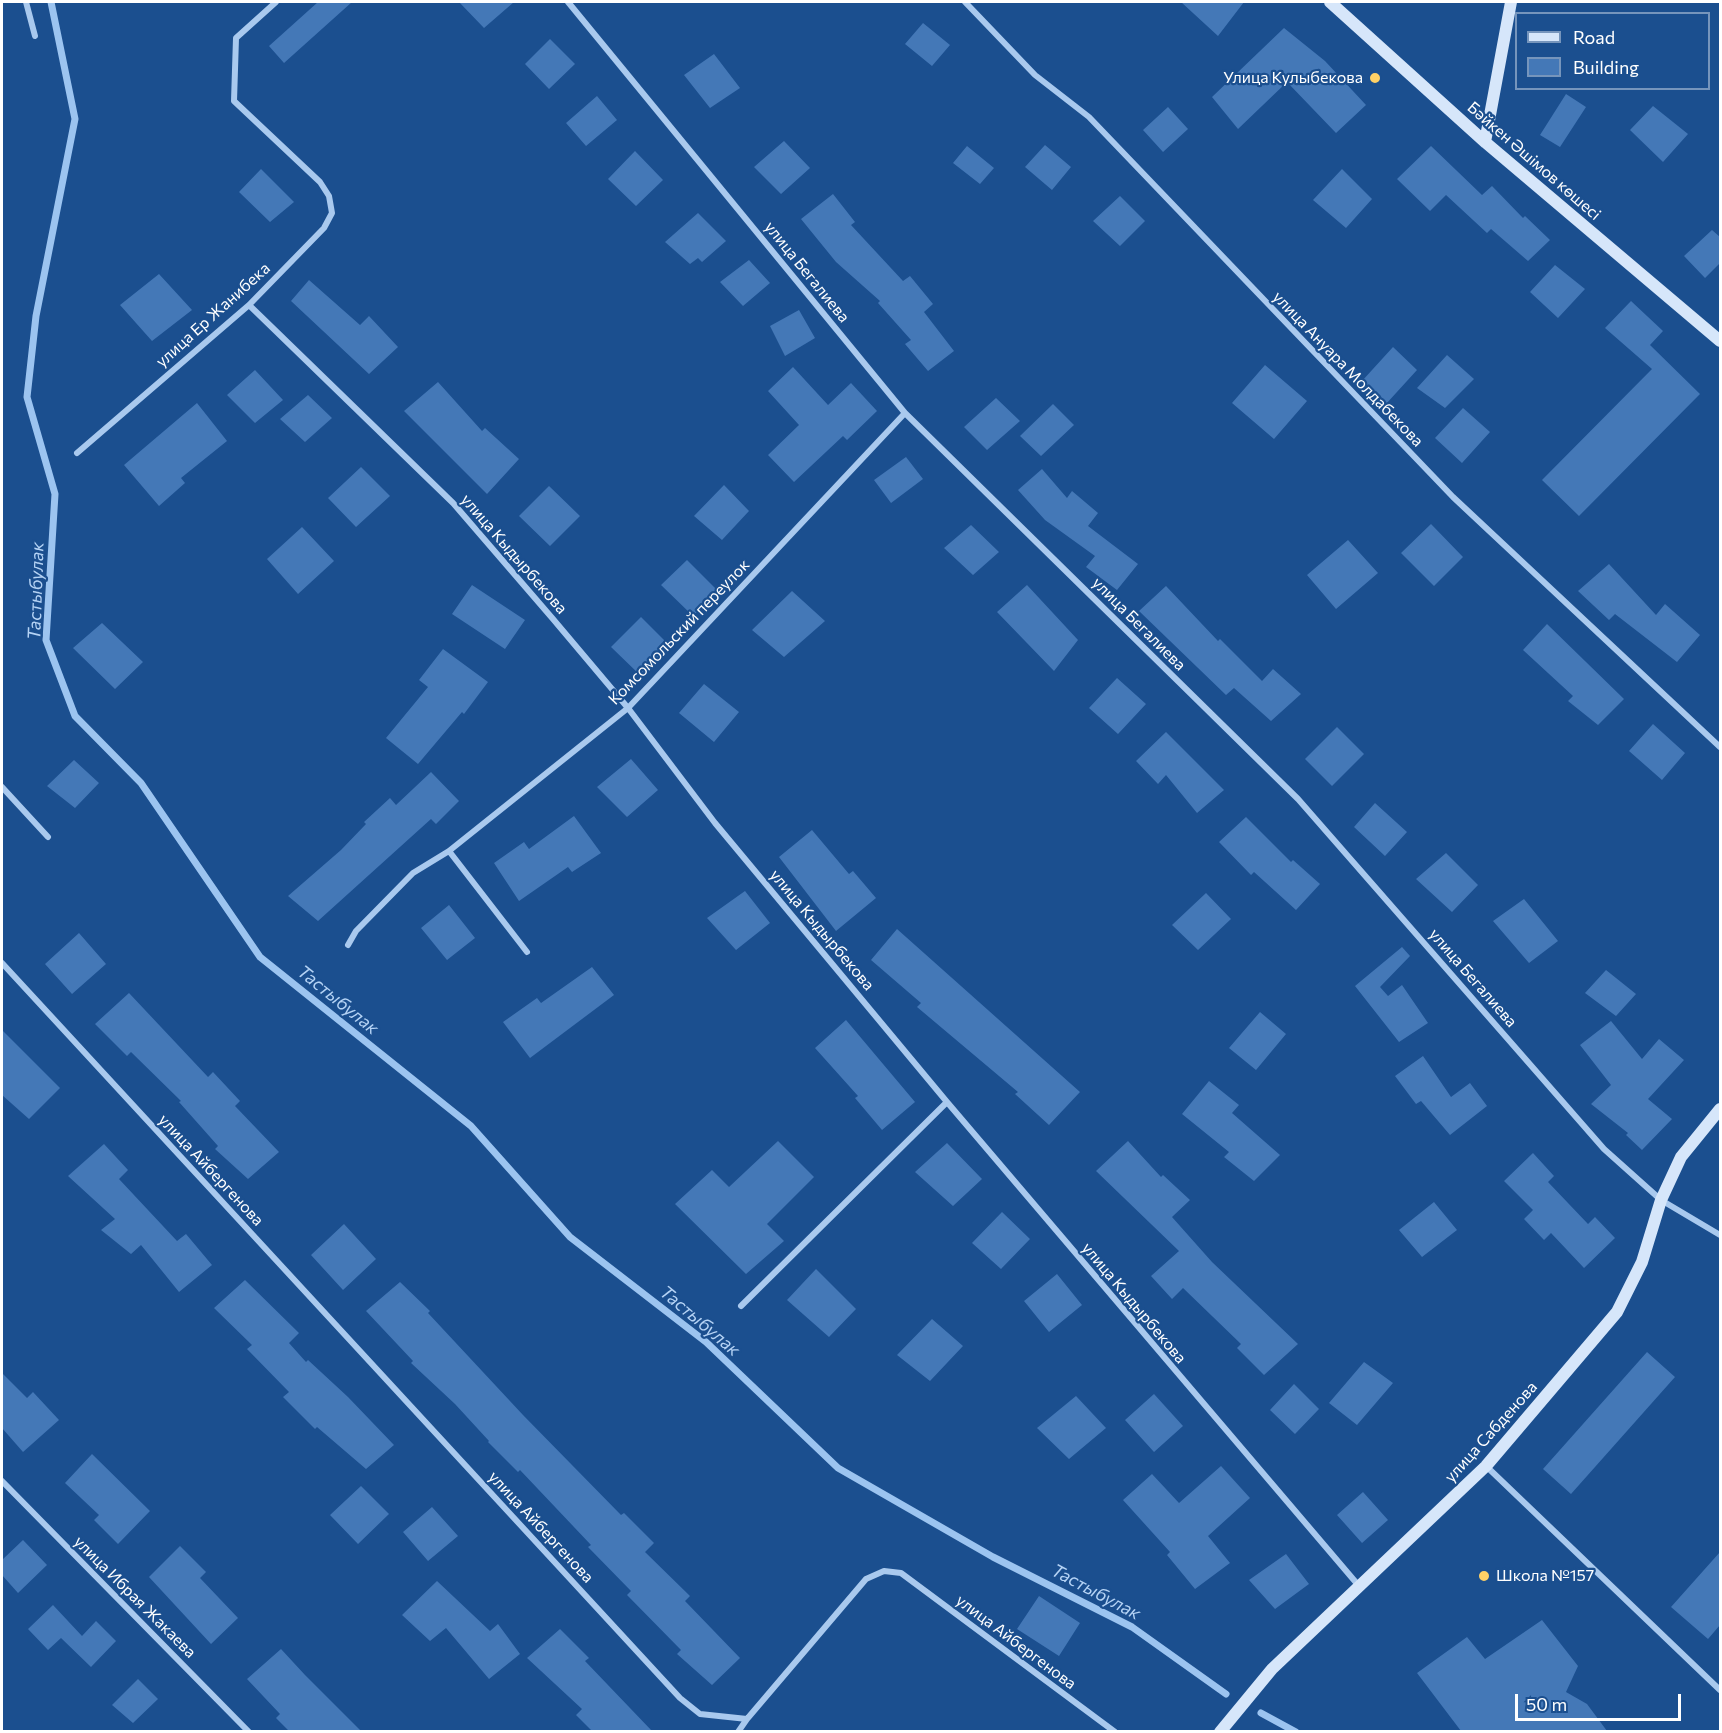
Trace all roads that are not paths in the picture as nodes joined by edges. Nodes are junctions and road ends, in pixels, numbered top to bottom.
1 (26, 2) edge
2 (276, 2) edge
3 (568, 2) edge
4 (964, 2) edge
5 (1330, 2) edge
6 (1511, 2) edge
7 (35, 36) dead end
8 (1485, 142) junction
9 (249, 306) junction
10 (1720, 341) edge
11 (905, 413) junction
12 (77, 453) dead end
13 (628, 708) junction
14 (1720, 747) edge
15 (2, 787) edge
16 (48, 837) dead end
17 (448, 851) junction
18 (348, 945) dead end
19 (527, 952) dead end
20 (2, 963) edge
21 (947, 1102) junction
22 (1720, 1109) edge
23 (1660, 1200) junction
24 (1720, 1235) edge
25 (741, 1306) dead end
26 (1486, 1466) junction
27 (2, 1481) edge
28 (1359, 1587) junction
29 (1720, 1690) edge
30 (747, 1719) junction
31 (249, 1731) edge
32 (738, 1731) edge
33 (1115, 1731) edge
34 (1220, 1731) edge

1 - 7 street
2 - 9 street, улица Ер Жанибека
3 - 11 street, улица Бегалиева
4 - 14 street, улица Ануара Молдабекова
5 - 8 street, Бәйкен Әшімов көшесі
6 - 8 street
8 - 10 street, Бәйкен Әшімов көшесі
9 - 12 street, улица Ер Жанибека
9 - 13 street, улица Кыдырбекова
11 - 13 street, Комсомольский переулок
11 - 23 street, улица Бегалиева
13 - 17 street, Комсомольский переулок
13 - 21 street, улица Кыдырбекова
15 - 16 street
17 - 18 street, Комсомольский переулок
17 - 19 street
20 - 30 street, улица Айбергенова
21 - 25 street
21 - 28 street, улица Кыдырбекова
22 - 23 street, улица Сабденова
23 - 24 street, улица Бегалиева
23 - 26 street, улица Сабденова
26 - 28 street, улица Сабденова
26 - 29 street
27 - 31 street, улица Ибрая Жакаева
28 - 34 street, улица Сабденова
30 - 32 street
30 - 33 street, улица Айбергенова

